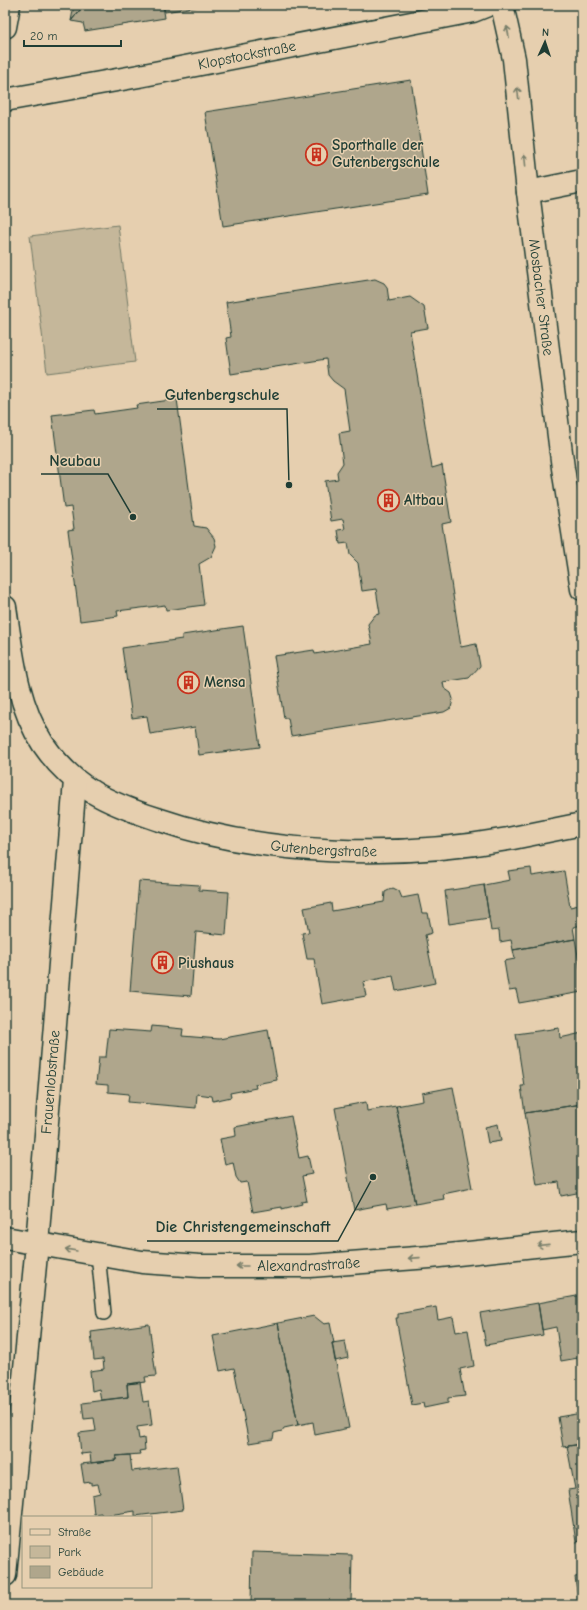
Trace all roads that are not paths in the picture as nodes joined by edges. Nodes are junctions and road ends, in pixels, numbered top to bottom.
1 (10, 5) edge
2 (488, 5) edge
3 (502, 5) edge
4 (5, 27) edge
5 (5, 100) edge
6 (582, 180) edge
7 (528, 192) junction
8 (582, 589) edge
9 (5, 607) edge
10 (14, 704) edge
11 (75, 781) junction
12 (582, 824) edge
13 (5, 1238) edge
14 (582, 1241) edge
15 (37, 1244) junction
16 (98, 1254) junction
17 (104, 1313) dead end
18 (5, 1575) edge

1 - 4 street
2 - 5 street, Klopstockstraße
7 -> 3 street, Mosbacher Straße
6 - 7 street
7 - 8 street, Mosbacher Straße
9 - 10 street
10 - 11 street
11 - 12 street, Gutenbergstraße
11 - 15 street, Frauenlobstraße
13 - 15 street, Alexandrastraße
14 -> 16 street, Alexandrastraße
16 -> 15 street, Alexandrastraße
15 - 18 street, Frauenlobstraße
16 - 17 lane

